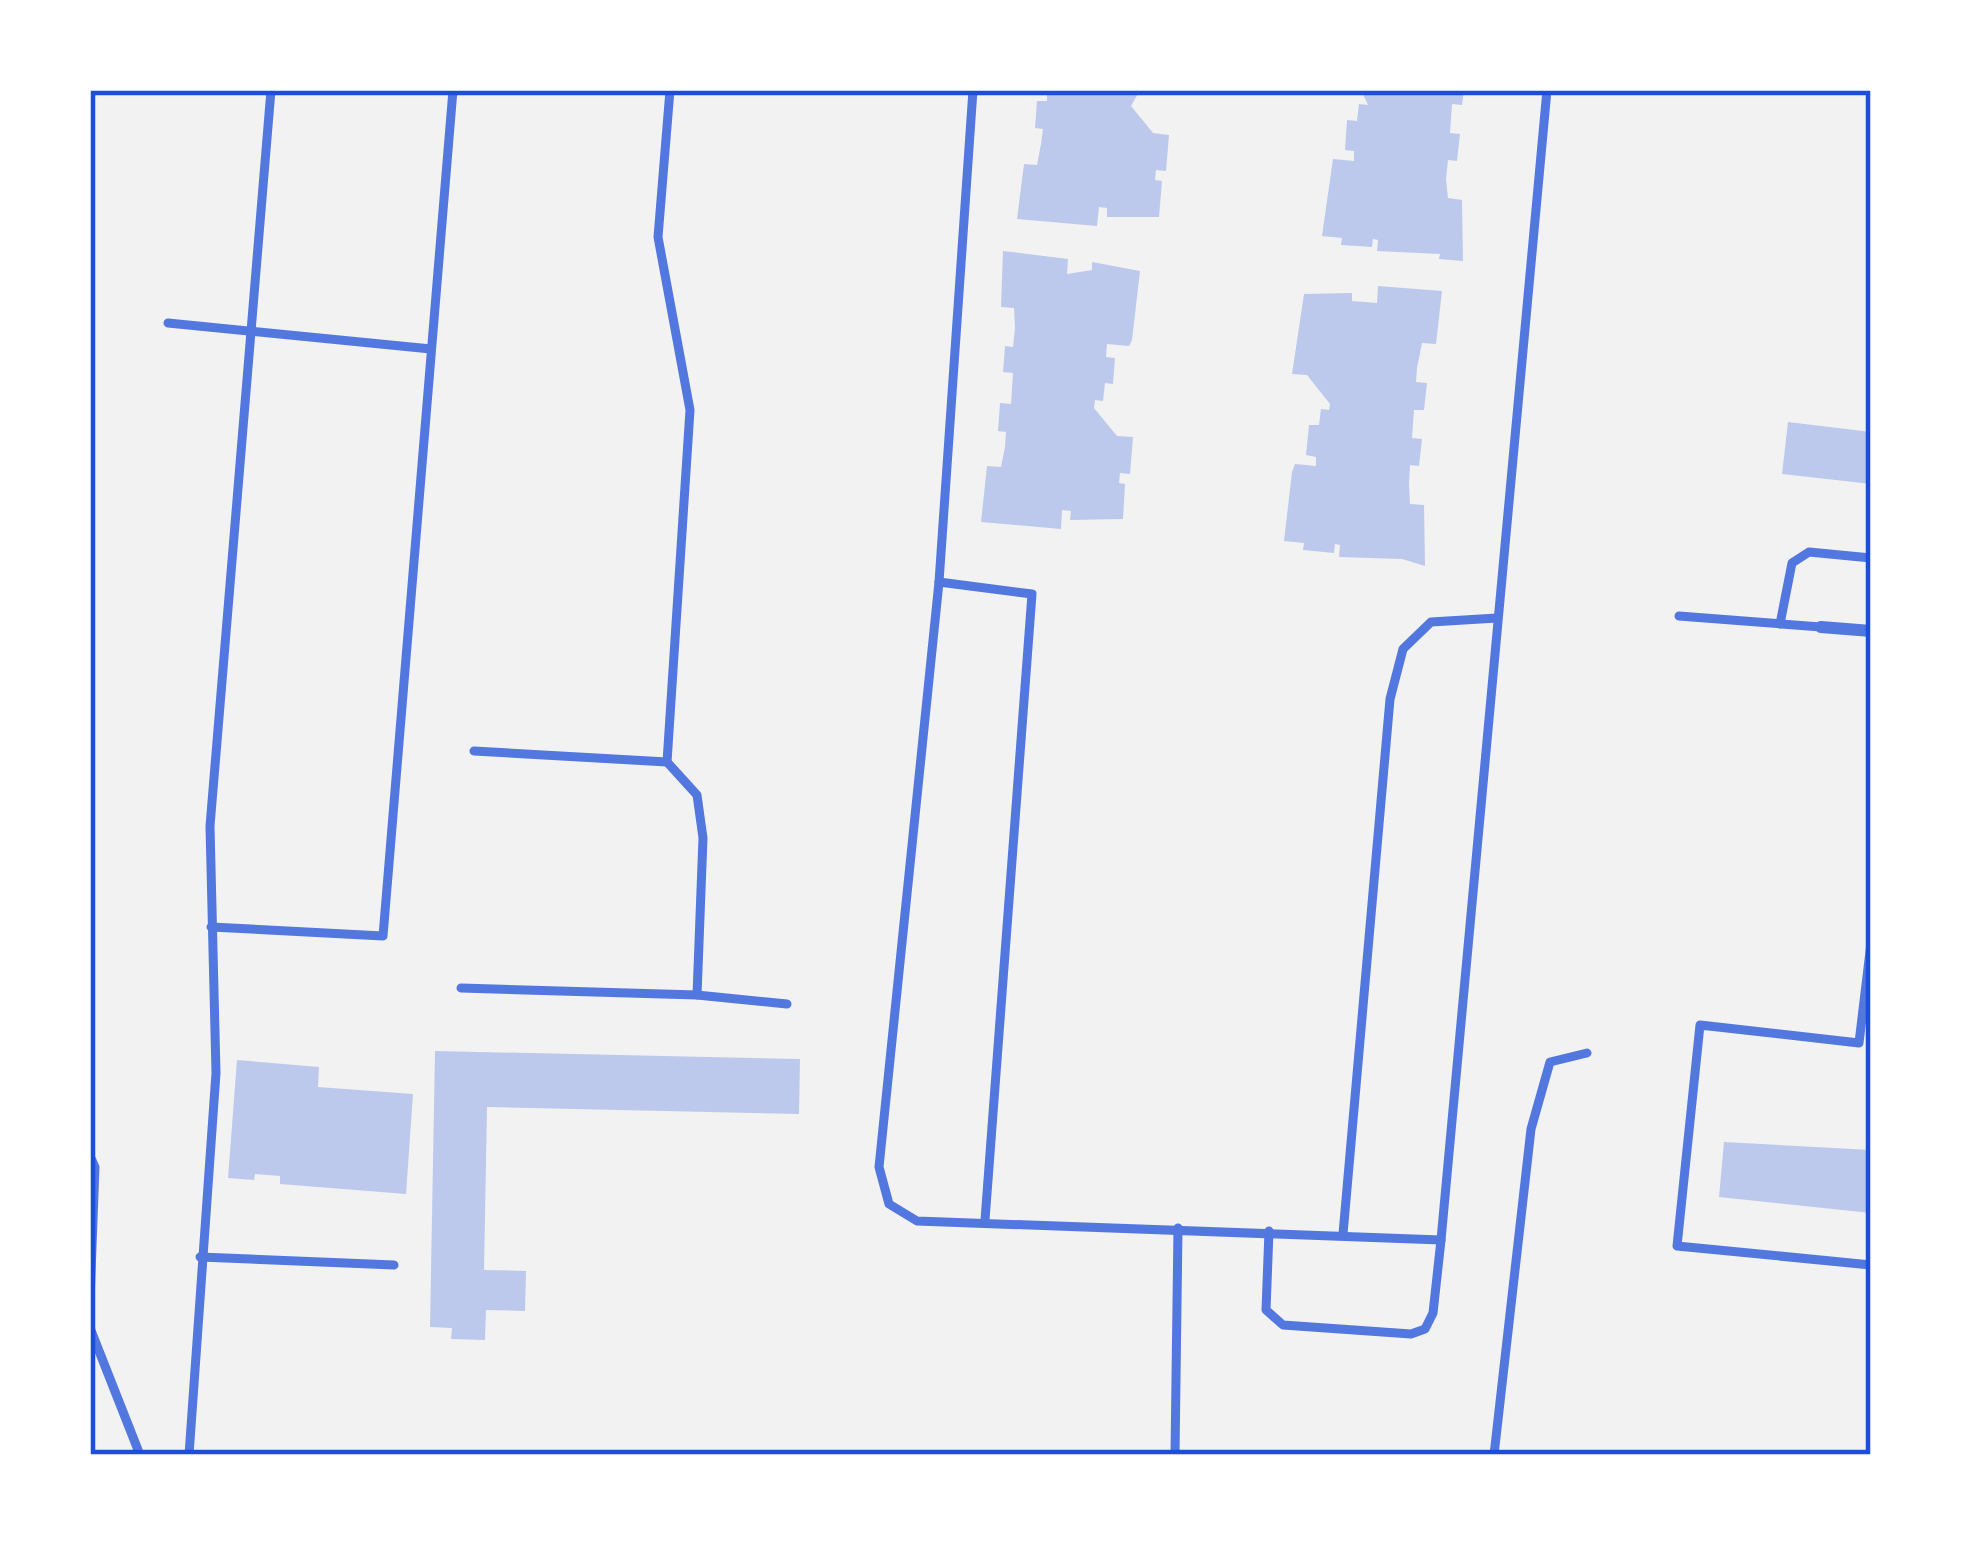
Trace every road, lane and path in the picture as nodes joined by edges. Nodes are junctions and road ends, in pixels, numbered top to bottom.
1 (271, 90) edge
2 (453, 90) edge
3 (670, 90) edge
4 (973, 90) edge
5 (1547, 90) edge
6 (168, 323) dead end
7 (252, 332) junction
8 (431, 350) junction
9 (1871, 558) edge
10 (939, 582) junction
11 (1679, 616) dead end
12 (1497, 618) junction
13 (1780, 624) junction
14 (1821, 627) joint
15 (1871, 631) edge
16 (474, 751) dead end
17 (667, 762) junction
18 (211, 927) junction
19 (1871, 943) edge
20 (460, 988) dead end
21 (697, 995) junction
22 (787, 1004) dead end
23 (1587, 1053) dead end
24 (90, 1156) edge
25 (985, 1220) junction
26 (1178, 1228) junction
27 (1269, 1231) junction
28 (1343, 1234) junction
29 (1441, 1240) junction
30 (200, 1257) junction
31 (394, 1265) dead end
32 (1871, 1265) edge
33 (90, 1300) edge
34 (90, 1328) edge
35 (140, 1455) edge
36 (189, 1455) edge
37 (1175, 1455) edge
38 (1494, 1455) edge

1 - 7 lane
2 - 8 lane
3 - 17 lane
4 - 10 lane
5 - 12 lane
6 - 7 lane
7 - 8 lane
7 - 18 lane
8 - 18 lane
9 - 13 lane
10 - 25 lane
10 - 25 lane
11 - 13 lane
12 - 28 lane
12 - 29 lane
13 - 14 lane
14 - 15 street
16 - 17 lane
17 - 21 lane
18 - 30 lane
19 - 32 lane
20 - 21 lane
21 - 22 lane
23 - 38 lane
24 - 33 lane
25 - 26 lane
26 - 27 lane
26 - 37 lane
27 - 28 lane
27 - 29 lane
28 - 29 lane
30 - 31 lane
30 - 36 lane
34 - 35 lane

